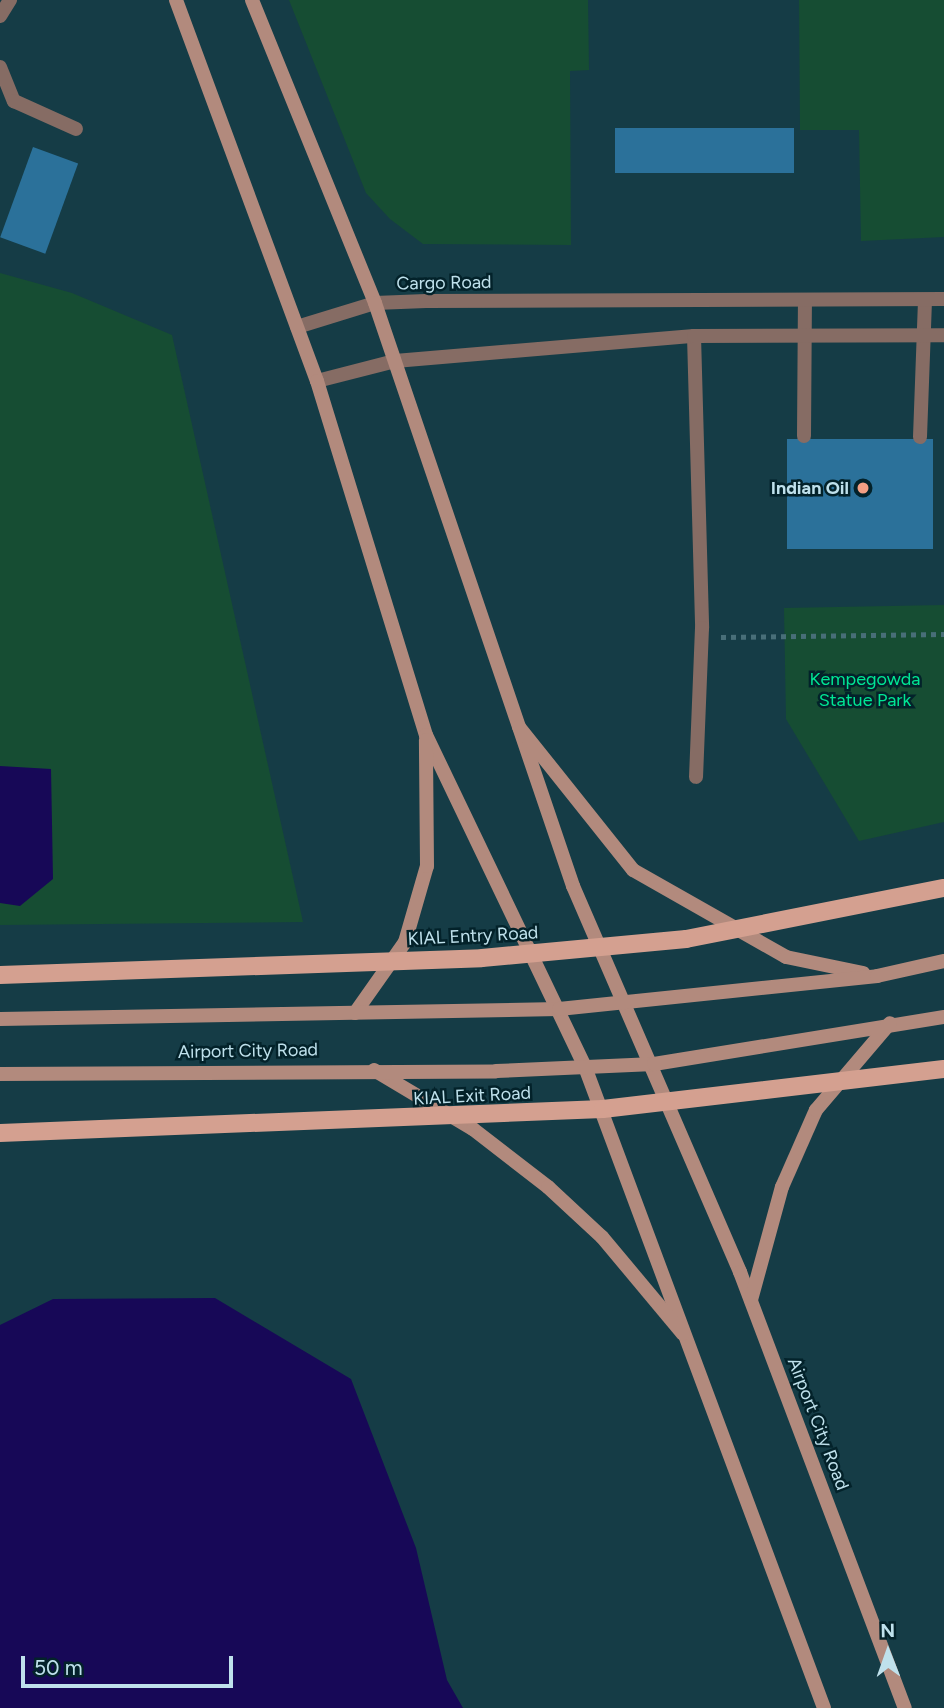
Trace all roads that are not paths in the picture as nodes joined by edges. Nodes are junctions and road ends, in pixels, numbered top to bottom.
1 (10, 0) edge
2 (176, 0) edge
3 (252, 0) edge
4 (0, 16) edge
5 (0, 67) edge
6 (76, 129) dead end
7 (944, 299) edge
8 (925, 300) junction
9 (805, 301) junction
10 (376, 303) junction
11 (297, 327) junction
12 (929, 335) junction
13 (944, 335) edge
14 (694, 336) junction
15 (804, 336) junction
16 (395, 361) junction
17 (317, 380) junction
18 (804, 436) dead end
19 (920, 437) dead end
20 (511, 717) junction
21 (426, 735) junction
22 (696, 777) dead end
23 (944, 888) edge
24 (944, 961) edge
25 (0, 975) edge
26 (877, 976) junction
27 (628, 1004) junction
28 (559, 1009) junction
29 (355, 1013) junction
30 (944, 1017) edge
31 (0, 1019) edge
32 (890, 1023) junction
33 (653, 1064) junction
34 (585, 1067) junction
35 (370, 1068) junction
36 (944, 1069) edge
37 (496, 1071) joint
38 (0, 1074) edge
39 (0, 1133) edge
40 (751, 1300) junction
41 (695, 1349) junction
42 (824, 1708) edge
43 (905, 1708) edge

1 - 4 street
2 - 11 main road
3 - 10 main road, Airport City Road
5 - 6 street
7 - 8 street, Cargo Road
8 - 9 street, Cargo Road
8 - 12 street
9 - 10 street, Cargo Road
9 - 15 street
10 - 11 street, Cargo Road
10 - 16 main road, Airport City Road
11 - 17 main road
12 - 13 street
12 - 15 street
12 - 19 street
14 - 15 street
14 - 16 street
14 - 22 street
15 - 18 street
16 - 17 street
16 - 20 main road, Airport City Road
17 - 21 main road
20 - 26 main road
20 - 27 main road, Airport City Road
21 - 28 main road
21 - 29 main road
23 - 25 main road, KIAL Entry Road
24 - 26 main road
26 - 27 main road
27 - 28 main road
27 - 33 main road, Airport City Road
28 - 29 main road
28 - 34 main road
29 - 31 main road
30 - 32 main road, KIAL Exit Road
32 - 33 main road, KIAL Exit Road
32 - 40 main road
33 - 34 main road, KIAL Exit Road
33 - 40 main road, Airport City Road
34 - 37 main road, KIAL Exit Road
34 - 41 main road
35 - 37 main road, Airport City Road
35 - 38 main road, Airport City Road
35 - 41 main road
36 - 39 main road, KIAL Exit Road
40 - 43 main road, Airport City Road
41 - 42 main road

